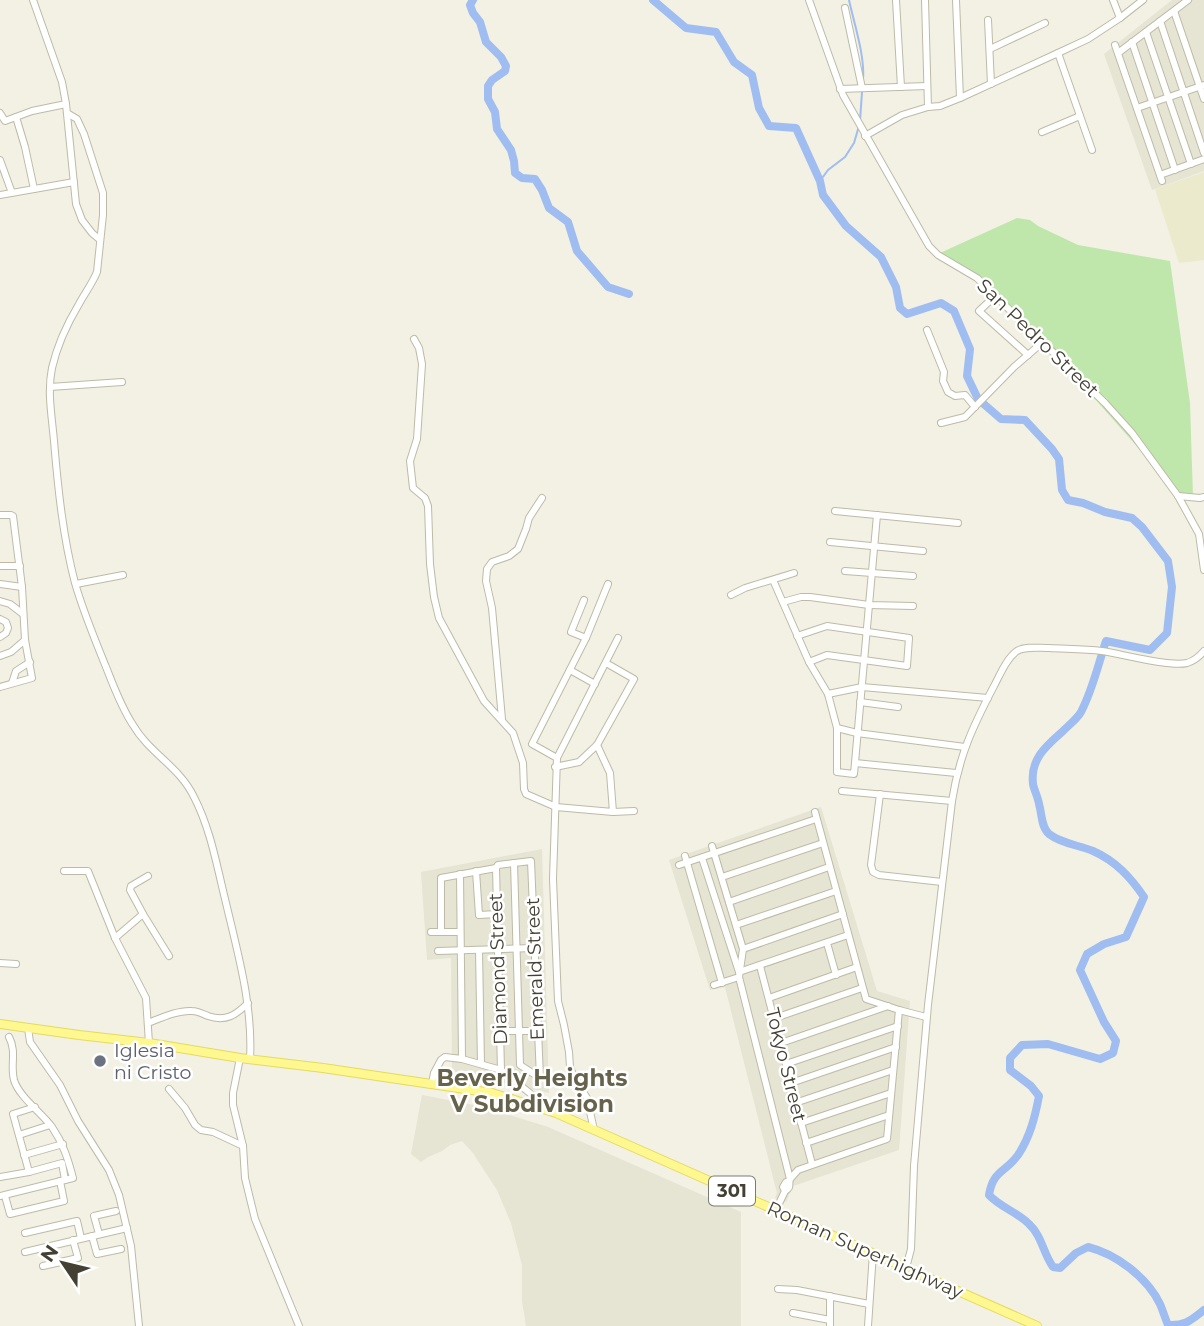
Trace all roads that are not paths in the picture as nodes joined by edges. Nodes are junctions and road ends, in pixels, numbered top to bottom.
1 (33, 0) edge
2 (808, 0) edge
3 (896, 0) edge
4 (925, 0) edge
5 (956, 0) edge
6 (1113, 0) edge
7 (1143, 0) edge
8 (1188, 0) edge
9 (845, 8) dead end
10 (1174, 11) junction
11 (1120, 18) junction
12 (988, 20) dead end
13 (1160, 22) junction
14 (1045, 23) dead end
15 (1146, 32) junction
16 (1132, 42) junction
17 (1115, 45) dead end
18 (990, 49) junction
19 (1058, 53) junction
20 (1118, 53) junction
21 (991, 84) junction
22 (1202, 85) edge
23 (927, 86) junction
24 (901, 87) junction
25 (862, 88) junction
26 (840, 89) junction
27 (1183, 92) junction
28 (1168, 97) junction
29 (960, 98) junction
30 (1204, 99) edge
31 (1153, 102) junction
32 (66, 104) junction
33 (928, 107) junction
34 (1137, 108) junction
35 (0, 113) edge
36 (67, 113) junction
37 (1080, 116) junction
38 (16, 117) junction
39 (5, 121) junction
40 (0, 129) edge
41 (1042, 132) dead end
42 (865, 136) junction
43 (1092, 150) dead end
44 (1204, 152) edge
45 (1204, 159) edge
46 (0, 160) edge
47 (1191, 164) junction
48 (1175, 170) junction
49 (74, 182) junction
50 (34, 189) junction
51 (12, 193) junction
52 (0, 195) edge
53 (99, 239) junction
54 (995, 296) junction
55 (926, 330) dead end
56 (414, 339) dead end
57 (1043, 342) junction
58 (1027, 355) junction
59 (122, 382) dead end
60 (50, 387) junction
61 (977, 405) junction
62 (941, 423) dead end
63 (1178, 496) junction
64 (1204, 497) edge
65 (542, 498) dead end
66 (835, 511) dead end
67 (0, 515) edge
68 (877, 515) junction
69 (958, 523) dead end
70 (830, 542) dead end
71 (874, 546) junction
72 (923, 551) dead end
73 (0, 566) edge
74 (20, 566) junction
75 (1204, 570) edge
76 (845, 571) dead end
77 (794, 573) dead end
78 (872, 573) junction
79 (122, 575) dead end
80 (913, 576) dead end
81 (773, 580) junction
82 (0, 584) edge
83 (76, 584) junction
84 (608, 584) dead end
85 (22, 587) junction
86 (732, 595) dead end
87 (584, 600) dead end
88 (0, 601) edge
89 (783, 602) junction
90 (869, 605) junction
91 (912, 607) dead end
92 (23, 617) junction
93 (0, 619) edge
94 (8, 625) junction
95 (866, 632) junction
96 (797, 636) junction
97 (0, 637) edge
98 (586, 638) junction
99 (618, 638) dead end
100 (25, 640) junction
101 (1204, 651) edge
102 (0, 656) edge
103 (864, 661) junction
104 (30, 662) junction
105 (809, 662) junction
106 (606, 663) junction
107 (570, 670) junction
108 (12, 683) junction
109 (595, 684) junction
110 (0, 687) edge
111 (862, 687) junction
112 (828, 694) junction
113 (988, 698) junction
114 (860, 702) junction
115 (898, 707) dead end
116 (502, 719) junction
117 (836, 728) junction
118 (857, 733) junction
119 (597, 745) junction
120 (965, 747) junction
121 (557, 758) junction
122 (855, 762) junction
123 (555, 766) junction
124 (854, 774) junction
125 (956, 774) junction
126 (842, 790) dead end
127 (853, 792) junction
128 (880, 794) junction
129 (952, 801) junction
130 (556, 807) junction
131 (634, 811) dead end
132 (613, 812) junction
133 (823, 844) junction
134 (714, 850) junction
135 (702, 858) junction
136 (514, 863) junction
137 (496, 867) junction
138 (830, 867) junction
139 (64, 871) dead end
140 (477, 871) junction
141 (460, 874) junction
142 (148, 876) dead end
143 (722, 877) junction
144 (942, 882) junction
145 (836, 891) junction
146 (729, 902) junction
147 (143, 914) junction
148 (497, 914) junction
149 (843, 914) junction
150 (736, 925) junction
151 (431, 932) dead end
152 (441, 932) junction
153 (460, 932) junction
154 (848, 935) junction
155 (115, 938) junction
156 (827, 943) junction
157 (535, 948) junction
158 (498, 949) junction
159 (516, 949) junction
160 (743, 949) junction
161 (479, 950) junction
162 (438, 951) dead end
163 (461, 951) junction
164 (169, 956) dead end
165 (0, 963) edge
166 (16, 964) dead end
167 (760, 966) junction
168 (858, 967) junction
169 (739, 975) junction
170 (835, 975) junction
171 (863, 988) junction
172 (769, 998) junction
173 (248, 1003) junction
174 (888, 1006) junction
175 (899, 1010) junction
176 (926, 1017) junction
177 (775, 1018) junction
178 (148, 1023) junction
179 (4, 1024) edge
180 (898, 1026) junction
181 (27, 1028) junction
182 (500, 1031) junction
183 (519, 1031) junction
184 (537, 1031) junction
185 (780, 1042) junction
186 (149, 1043) junction
187 (896, 1047) junction
188 (240, 1058) junction
189 (250, 1059) junction
190 (462, 1059) junction
191 (481, 1064) junction
192 (786, 1064) junction
193 (501, 1070) junction
194 (893, 1070) junction
195 (432, 1083) junction
196 (791, 1083) junction
197 (169, 1089) dead end
198 (891, 1093) junction
199 (795, 1103) junction
200 (35, 1107) junction
201 (556, 1113) junction
202 (888, 1115) junction
203 (801, 1123) junction
204 (51, 1125) junction
205 (594, 1130) junction
206 (19, 1135) junction
207 (806, 1143) junction
208 (63, 1144) junction
209 (243, 1146) junction
210 (24, 1155) junction
211 (786, 1163) junction
212 (812, 1164) junction
213 (798, 1170) junction
214 (29, 1172) junction
215 (0, 1177) edge
216 (789, 1180) junction
217 (63, 1181) junction
218 (2, 1196) edge
219 (776, 1210) junction
220 (116, 1211) dead end
221 (127, 1228) junction
222 (25, 1233) dead end
223 (95, 1235) junction
224 (81, 1238) junction
225 (73, 1240) junction
226 (121, 1249) dead end
227 (25, 1252) dead end
228 (873, 1253) junction
229 (43, 1266) dead end
230 (906, 1268) junction
231 (778, 1289) dead end
232 (831, 1296) junction
233 (869, 1304) junction
234 (793, 1313) dead end
235 (830, 1323) edge
236 (139, 1326) edge
237 (299, 1326) edge
238 (868, 1326) edge
239 (1037, 1326) edge

1 - 32 street
2 - 26 street, San Pedro Street
3 - 24 street
4 - 23 street
5 - 29 street
6 - 11 street
7 - 11 street
8 - 10 street
9 - 25 street
10 - 13 street
10 - 22 street
11 - 19 street
12 - 18 street
13 - 15 street
13 - 27 street
14 - 18 street
15 - 16 street
15 - 28 street
16 - 20 street
16 - 31 street
17 - 20 street
18 - 21 street
19 - 21 street
19 - 37 street
20 - 34 street
21 - 29 street
22 - 27 street
22 - 30 street
23 - 24 street
23 - 33 street
24 - 25 street
25 - 26 street
26 - 42 street, San Pedro Street
27 - 28 street
27 - 44 street
28 - 31 street
28 - 47 street
29 - 33 street
31 - 34 street
31 - 48 street
32 - 36 street
32 - 38 street
33 - 42 street
34 - 48 street
35 - 39 street
36 - 49 street
36 - 53 street
37 - 41 street
37 - 43 street
38 - 39 street
38 - 50 street
39 - 40 street
42 - 54 street, San Pedro Street
45 - 47 street
46 - 51 street
47 - 48 street
49 - 50 street
49 - 53 street
50 - 51 street
51 - 52 street
53 - 60 street
54 - 57 street, San Pedro Street
54 - 58 street
55 - 61 street
56 - 116 street
57 - 58 street
57 - 63 street, San Pedro Street
58 - 61 street
59 - 60 street
60 - 83 street
61 - 62 street
63 - 64 street
63 - 75 street, San Pedro Street
65 - 116 street
66 - 68 street
67 - 74 street
68 - 69 street
68 - 71 street
70 - 71 street
71 - 72 street
71 - 78 street
73 - 74 street
74 - 85 street
76 - 78 street
77 - 81 street
78 - 80 street
78 - 90 street
79 - 83 street
81 - 86 street
81 - 89 street
82 - 85 street
83 - 173 street
84 - 98 street
85 - 92 street
87 - 98 street
88 - 92 street
89 - 90 street
89 - 96 street
90 - 91 street
90 - 95 street
92 - 94 street
92 - 100 street
93 - 94 street
94 - 97 street
95 - 96 street
95 - 103 street
95 - 103 street
96 - 105 street
98 - 107 street
99 - 106 street
100 - 102 street
100 - 104 street
101 - 113 street
103 - 105 street
103 - 111 street
104 - 108 street
104 - 108 street
105 - 112 street
106 - 109 street
106 - 119 street
107 - 109 street
107 - 121 street
108 - 110 street
109 - 121 street
111 - 112 street
111 - 113 street
111 - 114 street
112 - 117 street
113 - 120 street
114 - 115 street
114 - 118 street
116 - 130 street
117 - 118 street
117 - 124 street
118 - 120 street
118 - 122 street
119 - 123 street
119 - 132 street
120 - 125 street
121 - 123 street
122 - 124 street
122 - 125 street
123 - 130 street
124 - 127 street
125 - 129 street
126 - 127 street
127 - 128 street
128 - 129 street
128 - 144 street
129 - 144 street
130 - 132 street
130 - 205 street
131 - 132 street
133 - 134 street
133 - 138 street
133 - 143 street
134 - 135 street
134 - 143 street
135 - 169 street
135 - 169 street
136 - 137 street
136 - 157 street, Emerald Street
136 - 159 street
137 - 140 street
137 - 148 street, Diamond Street
138 - 145 street
138 - 146 street
139 - 155 street
140 - 141 street
140 - 148 street
141 - 152 street
141 - 153 street
142 - 147 street
143 - 146 street
144 - 176 street
145 - 149 street
145 - 150 street
146 - 150 street
147 - 155 street
147 - 164 street
148 - 158 street, Diamond Street
149 - 154 street
149 - 160 street
150 - 160 street
151 - 152 street
152 - 153 street
153 - 163 street
154 - 156 street
154 - 168 street
155 - 178 street
156 - 167 street
156 - 170 street
157 - 159 street
157 - 184 street, Emerald Street
158 - 159 street
158 - 161 street
158 - 182 street, Diamond Street
159 - 183 street
160 - 169 street
161 - 163 street
161 - 191 street
162 - 163 street
163 - 190 street
165 - 166 street
167 - 169 street
167 - 172 street, Tokyo Street
168 - 170 street
168 - 171 street
169 - 211 street
170 - 172 street
171 - 174 street
171 - 177 street
172 - 177 street, Tokyo Street
173 - 178 street
173 - 189 street
174 - 175 street
174 - 185 street
175 - 176 street
175 - 180 street
176 - 230 street
177 - 185 street, Tokyo Street
178 - 186 street
179 - 181 main road, Roman Superhighway / 301
179 - 200 street
180 - 187 street
180 - 192 street
181 - 186 main road, Roman Superhighway / 301
181 - 221 street
182 - 183 street
182 - 193 street, Diamond Street
183 - 184 street
183 - 184 street, Emerald Street
185 - 192 street, Tokyo Street
186 - 188 main road, Roman Superhighway / 301
187 - 194 street
187 - 196 street
188 - 189 main road, Roman Superhighway / 301
188 - 209 street
189 - 195 main road, Roman Superhighway / 301
190 - 191 street
190 - 195 street
191 - 193 street
192 - 196 street, Tokyo Street
193 - 201 street
194 - 198 street
194 - 199 street
195 - 201 main road, Roman Superhighway / 301
196 - 199 street, Tokyo Street
197 - 209 street
198 - 202 street
198 - 203 street
199 - 203 street, Tokyo Street
200 - 204 street
200 - 206 street
201 - 205 main road, Roman Superhighway / 301
202 - 207 street
202 - 212 street
203 - 207 street, Tokyo Street
204 - 206 street
204 - 208 street
205 - 219 main road, Roman Superhighway / 301
206 - 210 street
207 - 212 street, Tokyo Street
208 - 210 street
208 - 217 street
209 - 237 street
210 - 214 street
211 - 213 street
211 - 216 street
212 - 213 street
213 - 216 street
214 - 215 street
214 - 217 street
216 - 219 street
217 - 218 street
217 - 218 street
219 - 228 main road, Roman Superhighway / 301
220 - 223 street
221 - 223 street
221 - 236 street
222 - 224 street
223 - 224 street
223 - 226 street
224 - 225 street
225 - 227 street
225 - 229 street
228 - 230 main road, Roman Superhighway / 301
228 - 233 street
230 - 239 main road, Roman Superhighway / 301
231 - 232 street
232 - 233 street
232 - 235 street
233 - 238 street
234 - 235 street

